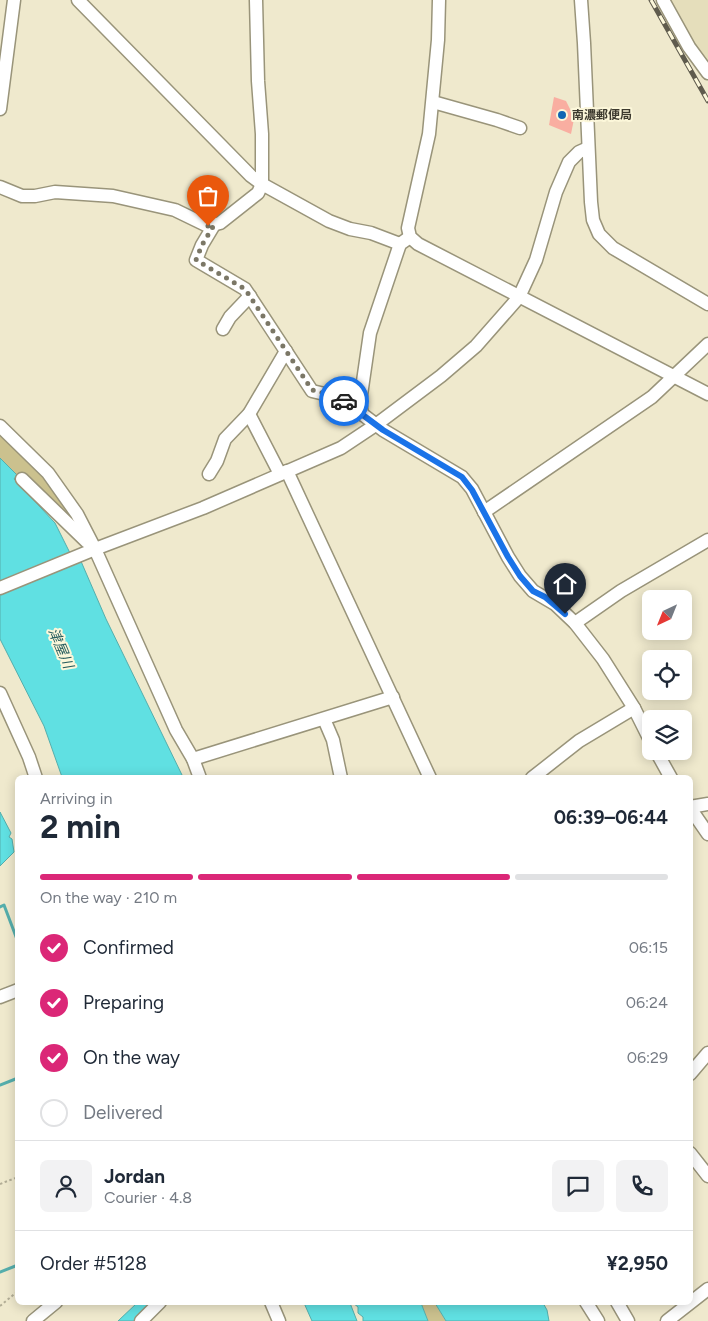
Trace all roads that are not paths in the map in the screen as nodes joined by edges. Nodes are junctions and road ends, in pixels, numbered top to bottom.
1 (14, 0) edge
2 (78, 0) edge
3 (256, 0) edge
4 (438, 0) edge
5 (581, 0) edge
6 (663, 0) edge
7 (708, 73) edge
8 (433, 102) junction
9 (0, 109) edge
10 (520, 128) dead end
11 (588, 148) junction
12 (262, 184) junction
13 (0, 187) edge
14 (214, 225) junction
15 (405, 241) junction
16 (250, 296) junction
17 (519, 297) junction
18 (708, 304) edge
19 (223, 328) dead end
20 (708, 344) edge
21 (286, 351) junction
22 (674, 378) junction
23 (708, 394) edge
24 (249, 414) junction
25 (362, 414) junction
26 (377, 424) junction
27 (0, 426) edge
28 (284, 472) junction
29 (209, 474) dead end
30 (22, 479) dead end
31 (484, 512) junction
32 (708, 540) edge
33 (95, 549) junction
34 (0, 588) edge
35 (575, 623) junction
36 (0, 694) edge
37 (392, 697) junction
38 (634, 708) junction
39 (324, 719) junction
40 (642, 724) edge
41 (193, 759) junction
42 (661, 760) edge
43 (35, 775) edge
44 (199, 775) edge
45 (340, 775) edge
46 (429, 775) edge
47 (536, 775) edge
48 (669, 775) edge
49 (708, 804) edge
50 (693, 807) edge
51 (693, 812) edge
52 (708, 834) edge
53 (15, 991) edge
54 (0, 997) edge
55 (708, 1053) edge
56 (693, 1070) edge
57 (693, 1157) edge
58 (708, 1176) edge
59 (708, 1289) edge
60 (693, 1301) edge
61 (52, 1305) edge
62 (157, 1305) edge
63 (272, 1305) edge
64 (588, 1305) edge
65 (619, 1305) edge
66 (688, 1305) edge
67 (33, 1321) edge
68 (141, 1321) edge
69 (279, 1321) edge
70 (598, 1321) edge
71 (628, 1321) edge
72 (667, 1321) edge

1 - 9 street
2 - 12 street
3 - 12 street
4 - 8 street
5 - 11 street
6 - 7 street
8 - 10 street
8 - 15 street
11 - 17 street
11 - 18 street
12 - 14 street
12 - 15 street
13 - 14 street
14 - 16 street
15 - 17 street
15 - 25 street
16 - 19 street
16 - 21 street
17 - 22 street
17 - 26 street
20 - 22 street
21 - 24 street
21 - 25 street
22 - 23 street
22 - 31 street
24 - 28 street
24 - 29 street
25 - 26 street
26 - 28 street
26 - 31 street
27 - 33 street
28 - 33 street
28 - 37 street
30 - 33 street
31 - 35 street
32 - 35 street
33 - 34 street
33 - 41 street
35 - 38 street
36 - 43 street
37 - 39 street
37 - 46 street
38 - 40 street
38 - 47 street
39 - 41 street
39 - 45 street
41 - 44 street
42 - 48 street
49 - 50 street
51 - 52 street
53 - 54 street
55 - 56 street
57 - 58 street
59 - 60 street
61 - 67 street
62 - 68 street
63 - 69 street
64 - 70 street
65 - 71 street
66 - 72 street

